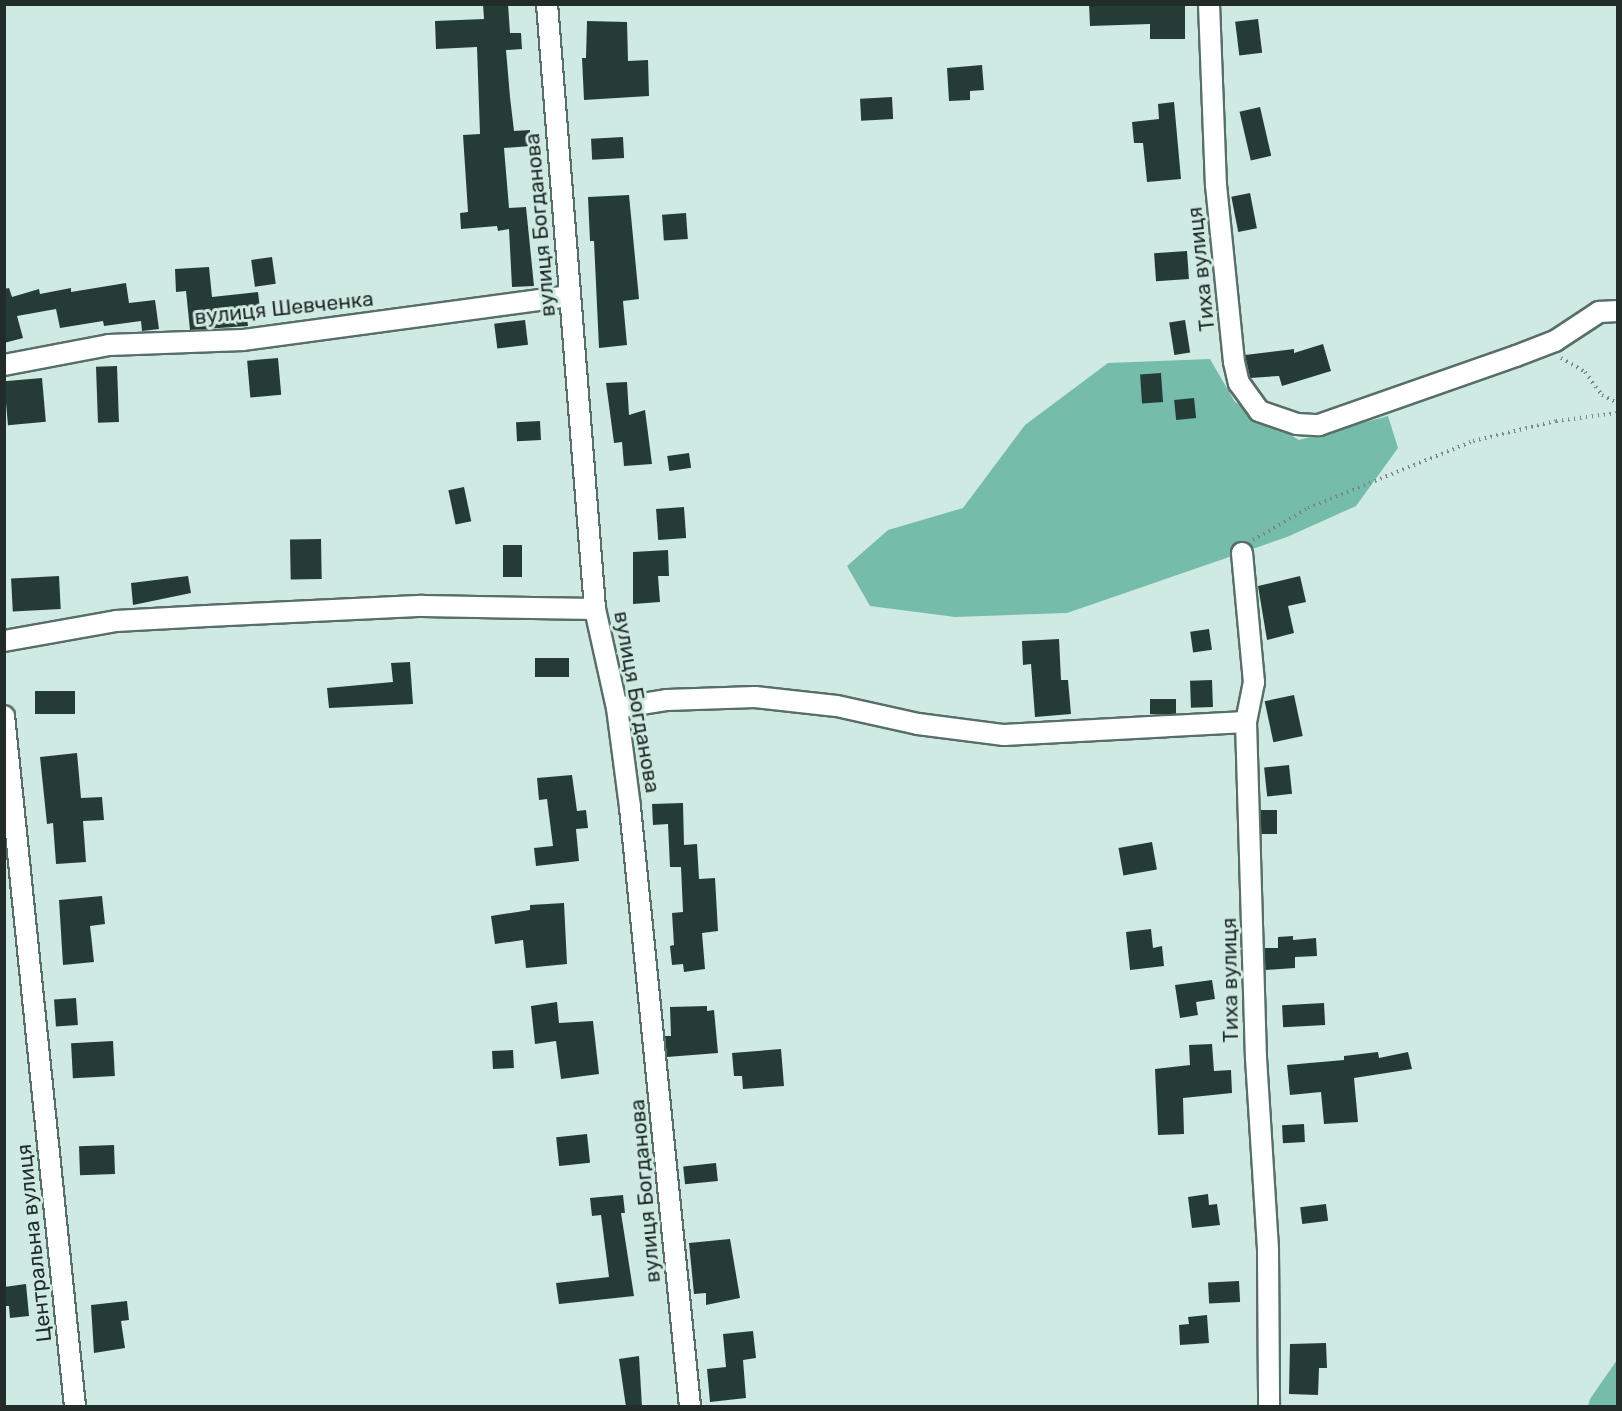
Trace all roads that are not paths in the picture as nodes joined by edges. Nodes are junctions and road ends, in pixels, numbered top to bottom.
1 (547, 4) edge
2 (1209, 4) edge
3 (569, 296) junction
4 (1617, 311) edge
5 (4, 365) edge
6 (1242, 552) road end
7 (596, 609) junction
8 (4, 641) edge
9 (617, 708) junction
10 (4, 716) edge
11 (1246, 722) junction
12 (75, 1407) edge
13 (690, 1407) edge
14 (1269, 1407) edge

1 - 3 street, вулиця Богданова
2 - 4 street, Тиха вулиця
3 - 5 street, вулиця Шевченка
3 - 7 street, вулиця Богданова
6 - 11 street, Тиха вулиця
7 - 8 street
7 - 9 street, вулиця Богданова
9 - 11 street
9 - 13 street, вулиця Богданова
10 - 12 street, Центральна вулиця
11 - 14 street, Тиха вулиця

